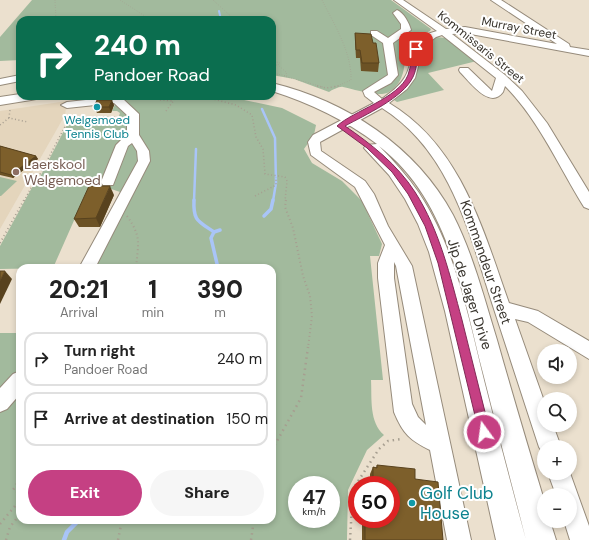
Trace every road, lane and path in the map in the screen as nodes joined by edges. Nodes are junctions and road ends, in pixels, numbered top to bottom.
1 (54, 0) edge
2 (120, 0) edge
3 (213, 0) edge
4 (322, 0) edge
5 (398, 0) edge
6 (495, 0) edge
7 (397, 13) dead end
8 (56, 16) edge
9 (145, 16) edge
10 (230, 16) edge
11 (444, 32) junction
12 (374, 33) dead end
13 (388, 42) junction
14 (573, 50) junction
15 (589, 53) edge
16 (276, 62) edge
17 (589, 62) edge
18 (278, 65) joint
19 (464, 70) dead end
20 (372, 73) edge
21 (276, 74) edge
22 (284, 76) junction
23 (501, 77) junction
24 (16, 79) edge
25 (0, 82) edge
26 (376, 86) junction
27 (276, 88) edge
28 (16, 92) edge
29 (0, 94) edge
30 (276, 98) edge
31 (18, 100) edge
32 (82, 100) edge
33 (114, 100) edge
34 (160, 100) dead end
35 (217, 100) edge
36 (173, 101) joint
37 (382, 103) junction
38 (5, 104) edge
39 (67, 105) dead end
40 (166, 111) dead end
41 (116, 117) dead end
42 (9, 118) junction
43 (28, 122) dead end
44 (346, 123) junction
45 (0, 124) edge
46 (133, 135) junction
47 (274, 177) junction
48 (108, 182) dead end
49 (255, 196) dead end
50 (587, 198) edge
51 (124, 211) dead end
52 (0, 243) edge
53 (392, 246) junction
54 (89, 264) edge
55 (136, 264) edge
56 (502, 309) junction
57 (589, 351) edge
58 (16, 384) edge
59 (0, 402) edge
60 (430, 439) junction
61 (548, 440) edge
62 (276, 443) edge
63 (16, 505) edge
64 (16, 519) edge
65 (0, 524) edge
66 (121, 524) edge
67 (253, 524) edge
68 (577, 525) edge
69 (6, 540) edge
70 (118, 540) edge
71 (251, 540) edge
72 (350, 540) edge
73 (459, 540) edge
74 (511, 540) edge
75 (541, 540) edge
76 (582, 540) edge

1 - 8 path
2 - 9 path
3 - 10 path
4 - 22 path
5 - 11 street, Kommissaris Street
6 - 14 street
7 - 13 street
11 - 14 street, Murray Street
11 - 23 street, Kommissaris Street
11 - 37 street, Murray Street
12 - 13 street
13 - 26 street
14 - 15 street, Murray Street
14 - 17 street
16 - 18 path
18 - 22 path
19 - 23 street
20 - 26 street
21 - 22 path
23 - 50 street, Kommissaris Street
24 - 25 street
26 - 37 street, Kommandeur Street
27 - 44 main road, Jip de Jager Drive
28 - 29 main road
30 - 44 main road, Jip de Jager Drive
31 - 38 main road
32 - 39 street
33 - 46 street
34 - 36 path
35 - 47 path
36 - 40 path
37 - 44 street
37 - 56 street, Kommandeur Street
38 - 42 path
41 - 52 path
42 - 43 path
42 - 45 path
44 - 53 street
44 - 74 main road, Jip de Jager Drive
44 - 75 main road, Jip de Jager Drive
46 - 48 street
46 - 54 street
47 - 49 path
47 - 62 path
51 - 55 path
53 - 60 street
53 - 60 street
56 - 57 street
56 - 61 street, Kommandeur Street
58 - 59 street
60 - 72 path
60 - 73 street
63 - 65 path
64 - 69 path
66 - 70 path
67 - 71 path
68 - 76 street

